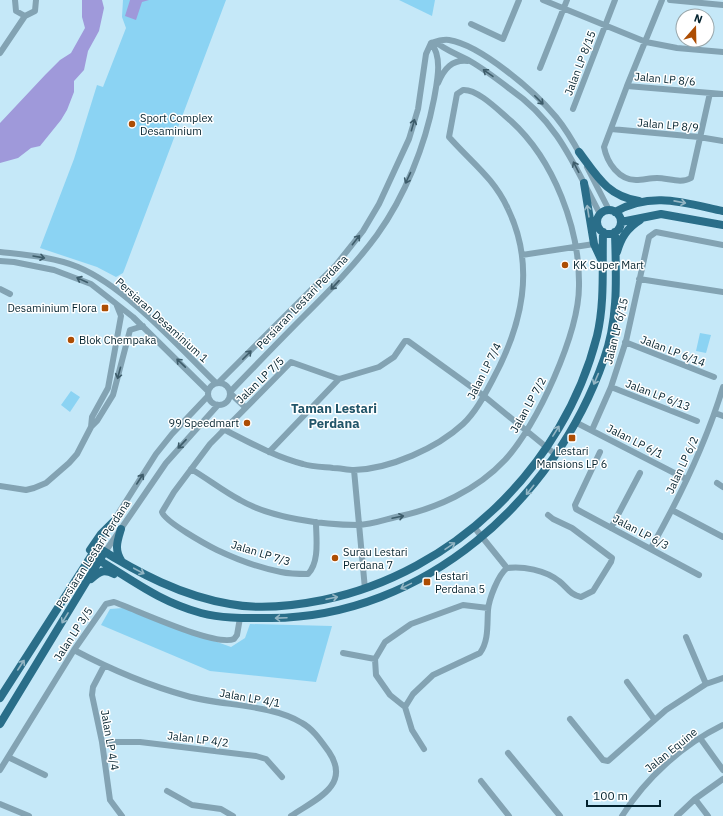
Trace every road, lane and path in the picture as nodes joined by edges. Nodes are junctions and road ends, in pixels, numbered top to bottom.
1 (15, 0) edge
2 (36, 0) edge
3 (518, 0) edge
4 (543, 0) edge
5 (567, 0) edge
6 (615, 0) edge
7 (662, 0) edge
8 (670, 0) edge
9 (723, 5) edge
10 (564, 8) junction
11 (25, 16) junction
12 (471, 24) dead end
13 (605, 24) junction
14 (646, 42) junction
15 (434, 43) junction
16 (723, 52) edge
17 (0, 53) edge
18 (471, 61) junction
19 (540, 68) dead end
20 (628, 86) junction
21 (436, 88) junction
22 (459, 91) joint
23 (710, 93) junction
24 (723, 94) edge
25 (573, 109) dead end
26 (611, 129) junction
27 (699, 137) junction
28 (723, 141) edge
29 (579, 152) junction
30 (584, 183) junction
31 (641, 202) junction
32 (612, 211) junction
33 (723, 211) edge
34 (600, 214) junction
35 (645, 216) junction
36 (620, 222) junction
37 (723, 225) edge
38 (603, 232) junction
39 (615, 232) junction
40 (594, 244) junction
41 (723, 245) edge
42 (576, 246) junction
43 (0, 252) edge
44 (522, 255) junction
45 (616, 259) junction
46 (0, 261) edge
47 (602, 262) junction
48 (639, 279) junction
49 (0, 288) edge
50 (723, 292) edge
51 (10, 294) dead end
52 (116, 304) junction
53 (143, 326) junction
54 (625, 342) junction
55 (714, 377) dead end
56 (339, 379) junction
57 (218, 383) junction
58 (611, 387) junction
59 (723, 387) edge
60 (208, 393) junction
61 (230, 393) junction
62 (484, 396) junction
63 (218, 405) junction
64 (245, 407) junction
65 (715, 413) junction
66 (723, 416) edge
67 (697, 421) dead end
68 (575, 422) junction
69 (91, 427) junction
70 (223, 429) junction
71 (592, 430) junction
72 (527, 432) junction
73 (546, 447) junction
74 (269, 452) junction
75 (600, 452) dead end
76 (556, 455) junction
77 (191, 469) junction
78 (354, 470) junction
79 (640, 473) dead end
80 (686, 479) junction
81 (716, 483) dead end
82 (0, 486) edge
83 (723, 487) edge
84 (672, 510) junction
85 (548, 515) dead end
86 (163, 516) joint
87 (113, 522) junction
88 (316, 522) junction
89 (360, 525) junction
90 (474, 527) junction
91 (611, 528) junction
92 (121, 529) junction
93 (723, 537) edge
94 (482, 538) junction
95 (97, 547) junction
96 (651, 548) junction
97 (105, 552) junction
98 (92, 556) junction
99 (100, 560) junction
100 (122, 563) junction
101 (507, 568) junction
102 (699, 575) dead end
103 (123, 577) junction
104 (73, 585) junction
105 (84, 586) junction
106 (365, 589) junction
107 (488, 608) junction
108 (240, 618) junction
109 (686, 637) dead end
110 (74, 650) junction
111 (343, 653) dead end
112 (375, 659) junction
113 (104, 666) junction
114 (723, 678) edge
115 (627, 682) dead end
116 (706, 684) junction
117 (0, 698) edge
118 (405, 707) junction
119 (570, 719) dead end
120 (654, 719) junction
121 (0, 724) edge
122 (723, 725) edge
123 (700, 738) junction
124 (102, 742) junction
125 (424, 749) dead end
126 (508, 753) dead end
127 (8, 757) junction
128 (0, 770) edge
129 (723, 770) edge
130 (45, 775) dead end
131 (282, 777) dead end
132 (723, 779) edge
133 (481, 781) dead end
134 (167, 791) dead end
135 (695, 799) junction
136 (0, 804) edge
137 (29, 816) edge
138 (122, 816) edge
139 (233, 816) edge
140 (291, 816) edge
141 (509, 816) edge
142 (560, 816) edge
143 (622, 816) edge
144 (677, 816) edge
145 (708, 816) edge

1 - 11 street
2 - 11 street
3 - 12 street
4 - 10 street
5 - 10 street
6 - 13 street, Jalan LP 8/15
7 - 14 street, Jalan LP 8/6
8 - 9 street
10 - 13 street
10 - 19 street
11 - 17 street
13 - 14 street
13 - 25 street, Jalan LP 8/15
14 - 16 street
14 - 20 street, Jalan LP 8/6
15 - 18 street
15 - 21 street, Persiaran Lestari Perdana
15 -> 29 street
57 -> 15 street, Persiaran Lestari Perdana
18 - 21 street
30 -> 18 street
20 - 23 street, Jalan LP 8/6
20 - 26 street
21 -> 61 street, Persiaran Lestari Perdana
22 - 42 street, Jalan LP 7/2
22 - 44 street, Jalan LP 7/4
23 - 24 street, Jalan LP 8/6
23 - 27 street
26 - 27 street, Jalan LP 8/9
26 - 27 street
27 - 28 street, Jalan LP 8/9
29 - 31 main road
29 - 32 street
30 - 34 street
40 -> 30 main road
31 - 32 main road
31 -> 33 main road
32 - 34 main road
32 - 36 main road
34 - 38 main road
35 - 36 main road
35 - 37 main road
35 - 45 main road
36 - 39 main road
38 - 39 main road
38 - 47 main road
39 - 45 main road
40 - 42 street
40 - 47 main road
41 - 48 street, Jalan LP 6/15
42 - 44 street
42 - 72 street, Jalan LP 7/2
43 -> 57 street, Persiaran Desaminium 1
44 - 62 street, Jalan LP 7/4
45 -> 68 main road
52 -> 46 street, Persiaran Desaminium 1
73 -> 47 main road
48 - 50 street
48 - 54 street, Jalan LP 6/15
49 - 51 street
52 - 53 street, Persiaran Desaminium 1
52 - 69 street
60 -> 53 street, Persiaran Desaminium 1
53 -> 69 street
54 - 55 street, Jalan LP 6/14
54 - 58 street, Jalan LP 6/15
56 - 62 street
56 - 64 street, Jalan LP 7/5
56 - 74 street
57 - 60 street
57 - 61 street
58 - 67 street, Jalan LP 6/13
58 - 71 street, Jalan LP 6/15
59 - 65 street, Jalan LP 6/2
60 - 63 street
87 -> 60 street, Persiaran Lestari Perdana
61 - 63 street
61 - 64 street
62 - 72 street
62 - 78 street, Jalan LP 7/4
63 -> 92 street, Persiaran Lestari Perdana
64 - 70 street, Jalan LP 7/5
65 - 66 street
65 - 80 street, Jalan LP 6/2
68 - 71 street, Jalan LP 6/1
68 - 76 main road
69 - 82 street
70 - 74 street, Jalan LP 7/4
70 - 77 street, Jalan LP 7/5
71 - 80 street, Jalan LP 6/1
72 - 73 street
89 -> 72 street, Jalan LP 7/2
73 - 76 street
73 - 90 main road
74 - 78 street, Jalan LP 7/4
75 - 91 street, Jalan LP 6/3
76 -> 94 main road
77 - 86 street, Jalan LP 7/5
77 - 88 street, Jalan LP 7/2
78 - 89 street
79 - 91 street
80 - 84 street, Jalan LP 6/2
81 - 83 street
84 - 93 street
84 - 96 street, Jalan LP 6/2
85 - 101 street
86 - 88 street, Jalan LP 7/3
87 - 95 street, Persiaran Lestari Perdana
87 - 104 main road
88 - 89 street, Jalan LP 7/2
89 - 106 street
90 - 94 street
106 -> 90 main road
91 - 96 street, Jalan LP 6/3
92 - 97 street, Persiaran Lestari Perdana
92 - 100 main road
94 - 101 street
94 -> 108 main road
95 - 97 main road
95 - 98 main road, Persiaran Lestari Perdana
96 - 102 street, Jalan LP 6/3
97 - 99 main road, Persiaran Lestari Perdana
97 - 100 main road
98 - 99 main road
98 - 104 main road, Persiaran Lestari Perdana
99 - 103 main road
99 - 105 main road, Persiaran Lestari Perdana
100 -> 106 main road
101 - 107 street
103 - 105 main road
103 - 108 main road
117 -> 104 main road, Persiaran Lestari Perdana
105 -> 121 main road, Persiaran Lestari Perdana
107 - 112 street
107 - 118 street
108 - 110 street, Jalan LP 3/5
109 - 116 street
110 - 113 street, Jalan LP 4/1
110 - 127 street, Jalan LP 3/5
111 - 112 street
112 - 118 street
113 - 124 street, Jalan LP 4/4
113 - 140 street, Jalan LP 4/1
114 - 116 street
115 - 120 street
116 - 120 street
118 - 125 street
119 - 120 street
122 - 123 street, Jalan Equine
123 - 129 street
123 - 143 street, Jalan Equine
124 - 131 street, Jalan LP 4/2
124 - 138 street, Jalan LP 4/4
126 - 142 street
127 - 128 street, Jalan LP 3/5
127 - 130 street
132 - 135 street
133 - 141 street
134 - 139 street
135 - 144 street
135 - 145 street
136 - 137 street

